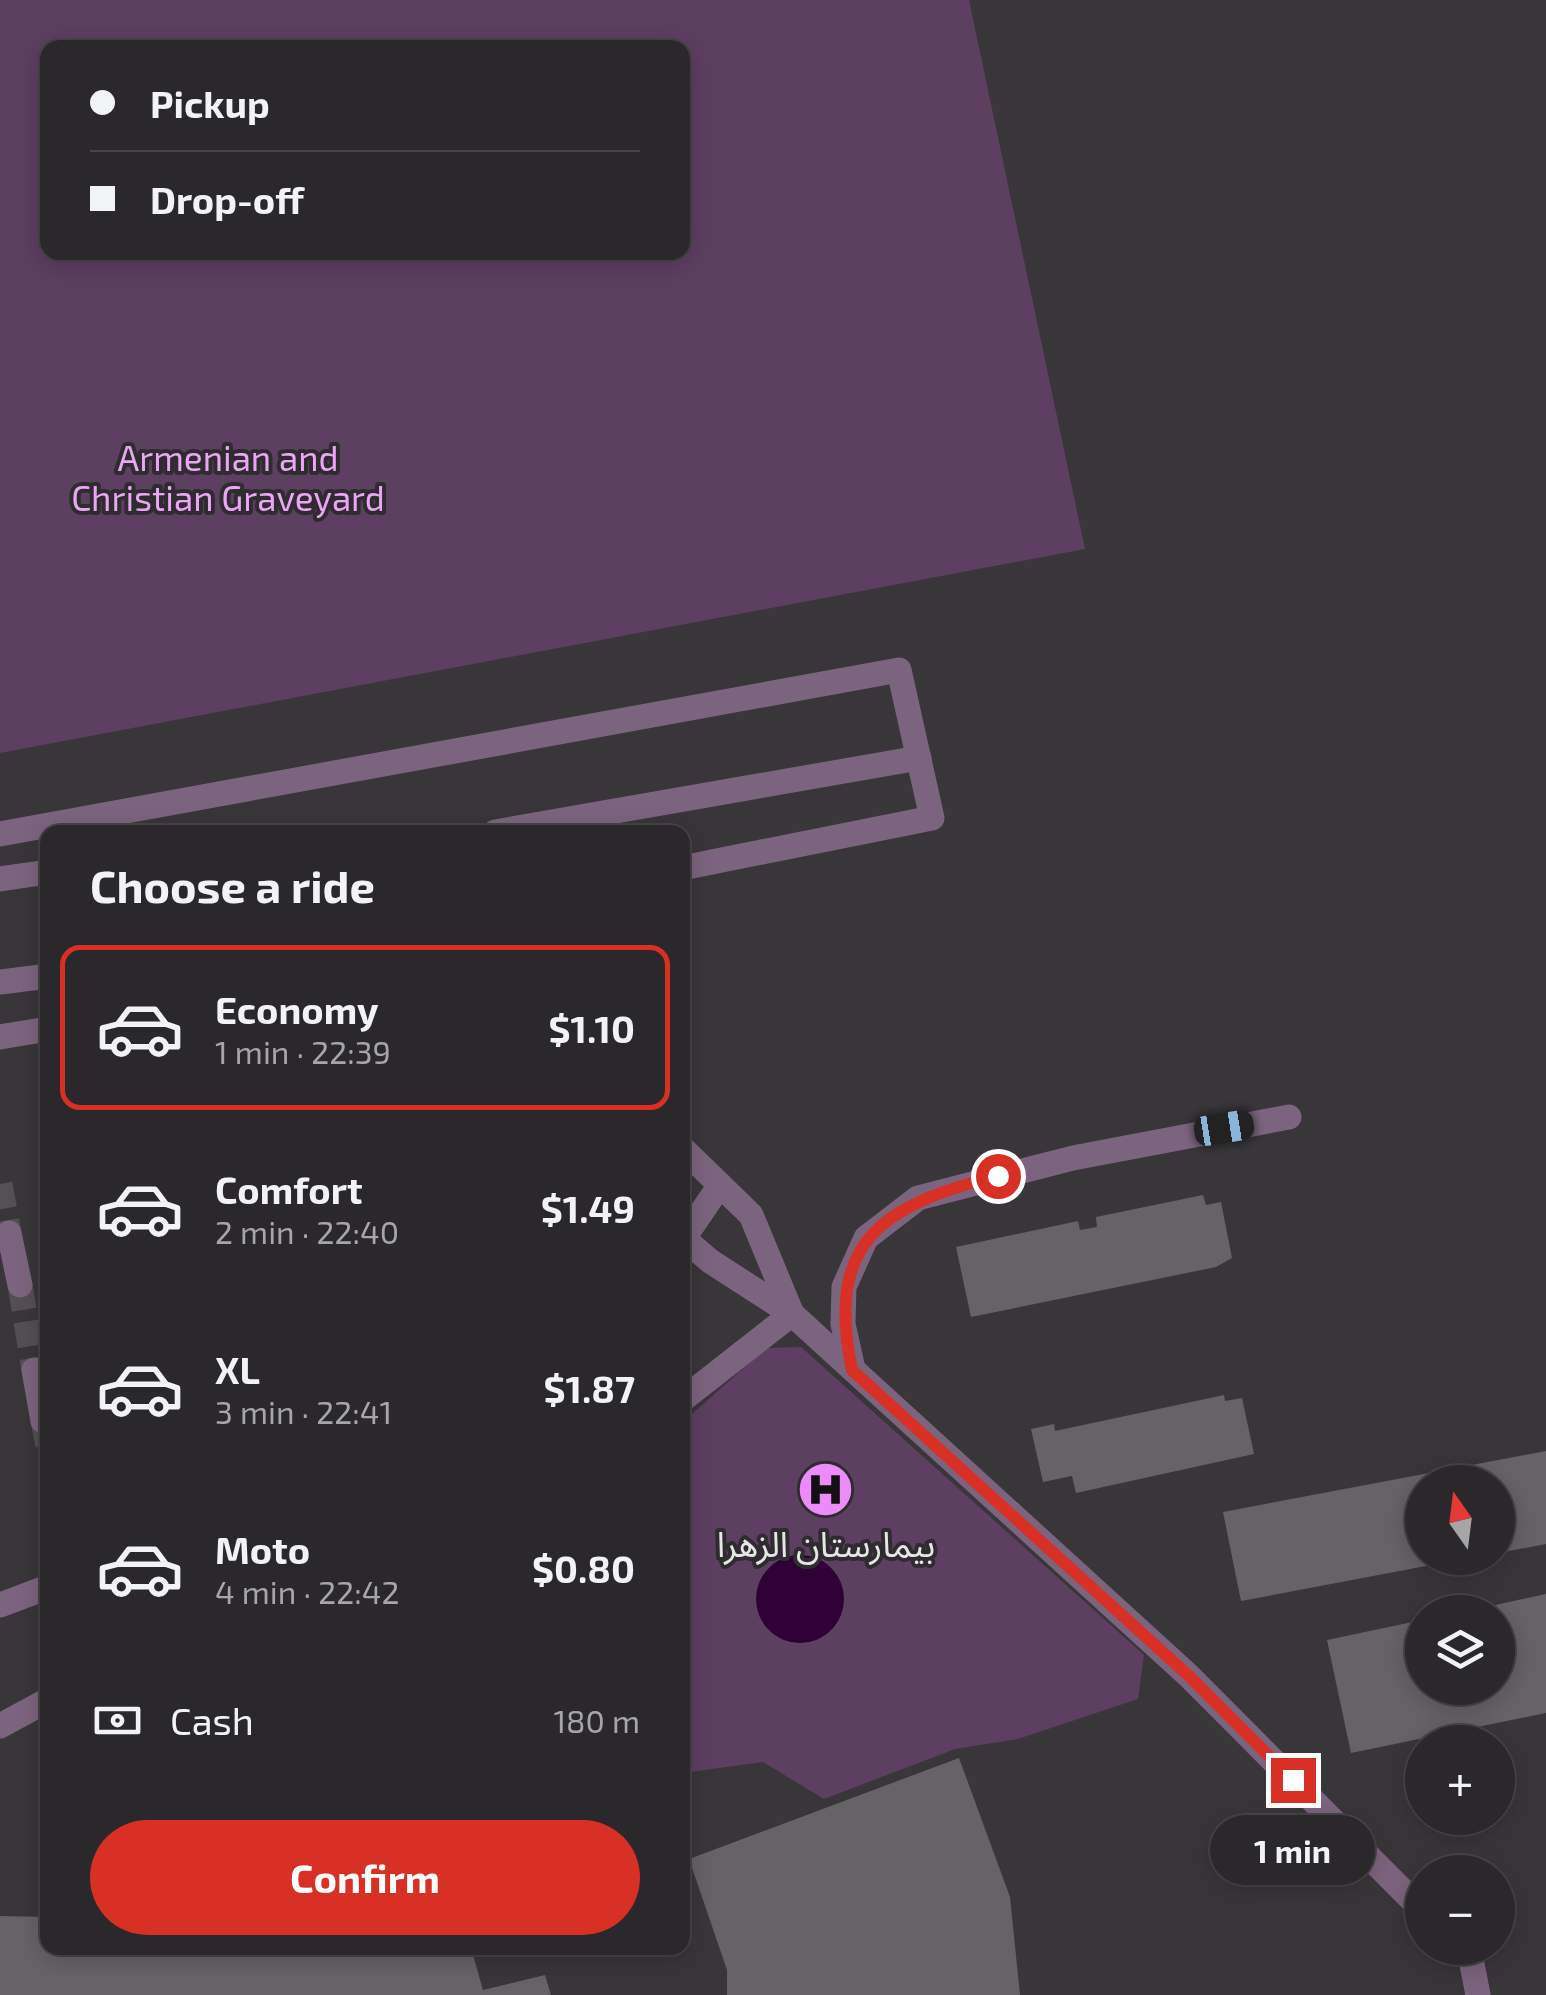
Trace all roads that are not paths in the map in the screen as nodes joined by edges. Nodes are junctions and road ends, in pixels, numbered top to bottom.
1 (919, 758) junction
2 (49, 825) edge
3 (535, 825) edge
4 (40, 827) edge
5 (0, 834) edge
6 (690, 866) edge
7 (40, 873) edge
8 (0, 879) edge
9 (40, 977) edge
10 (0, 982) edge
11 (40, 1030) edge
12 (0, 1037) edge
13 (1290, 1118) dead end
14 (690, 1156) edge
15 (720, 1185) junction
16 (690, 1227) edge
17 (10, 1234) dead end
18 (690, 1243) edge
19 (20, 1285) tunnel mouth
20 (792, 1314) junction
21 (34, 1370) tunnel mouth
22 (852, 1370) junction
23 (690, 1394) edge
24 (40, 1404) edge
25 (40, 1590) edge
26 (0, 1605) edge
27 (40, 1704) edge
28 (0, 1726) edge
29 (1405, 1893) edge
30 (1472, 1965) edge
31 (1478, 1995) edge

1 - 2 lane
1 - 3 lane
1 - 6 lane
4 - 5 lane
7 - 8 lane
9 - 10 lane
11 - 12 lane
13 - 22 lane
14 - 15 lane
15 - 16 lane
15 - 20 lane
17 - 19 lane
18 - 20 lane
20 - 22 lane
20 - 23 lane
21 - 24 lane
22 - 29 lane
25 - 26 lane
27 - 28 lane
30 - 31 lane

